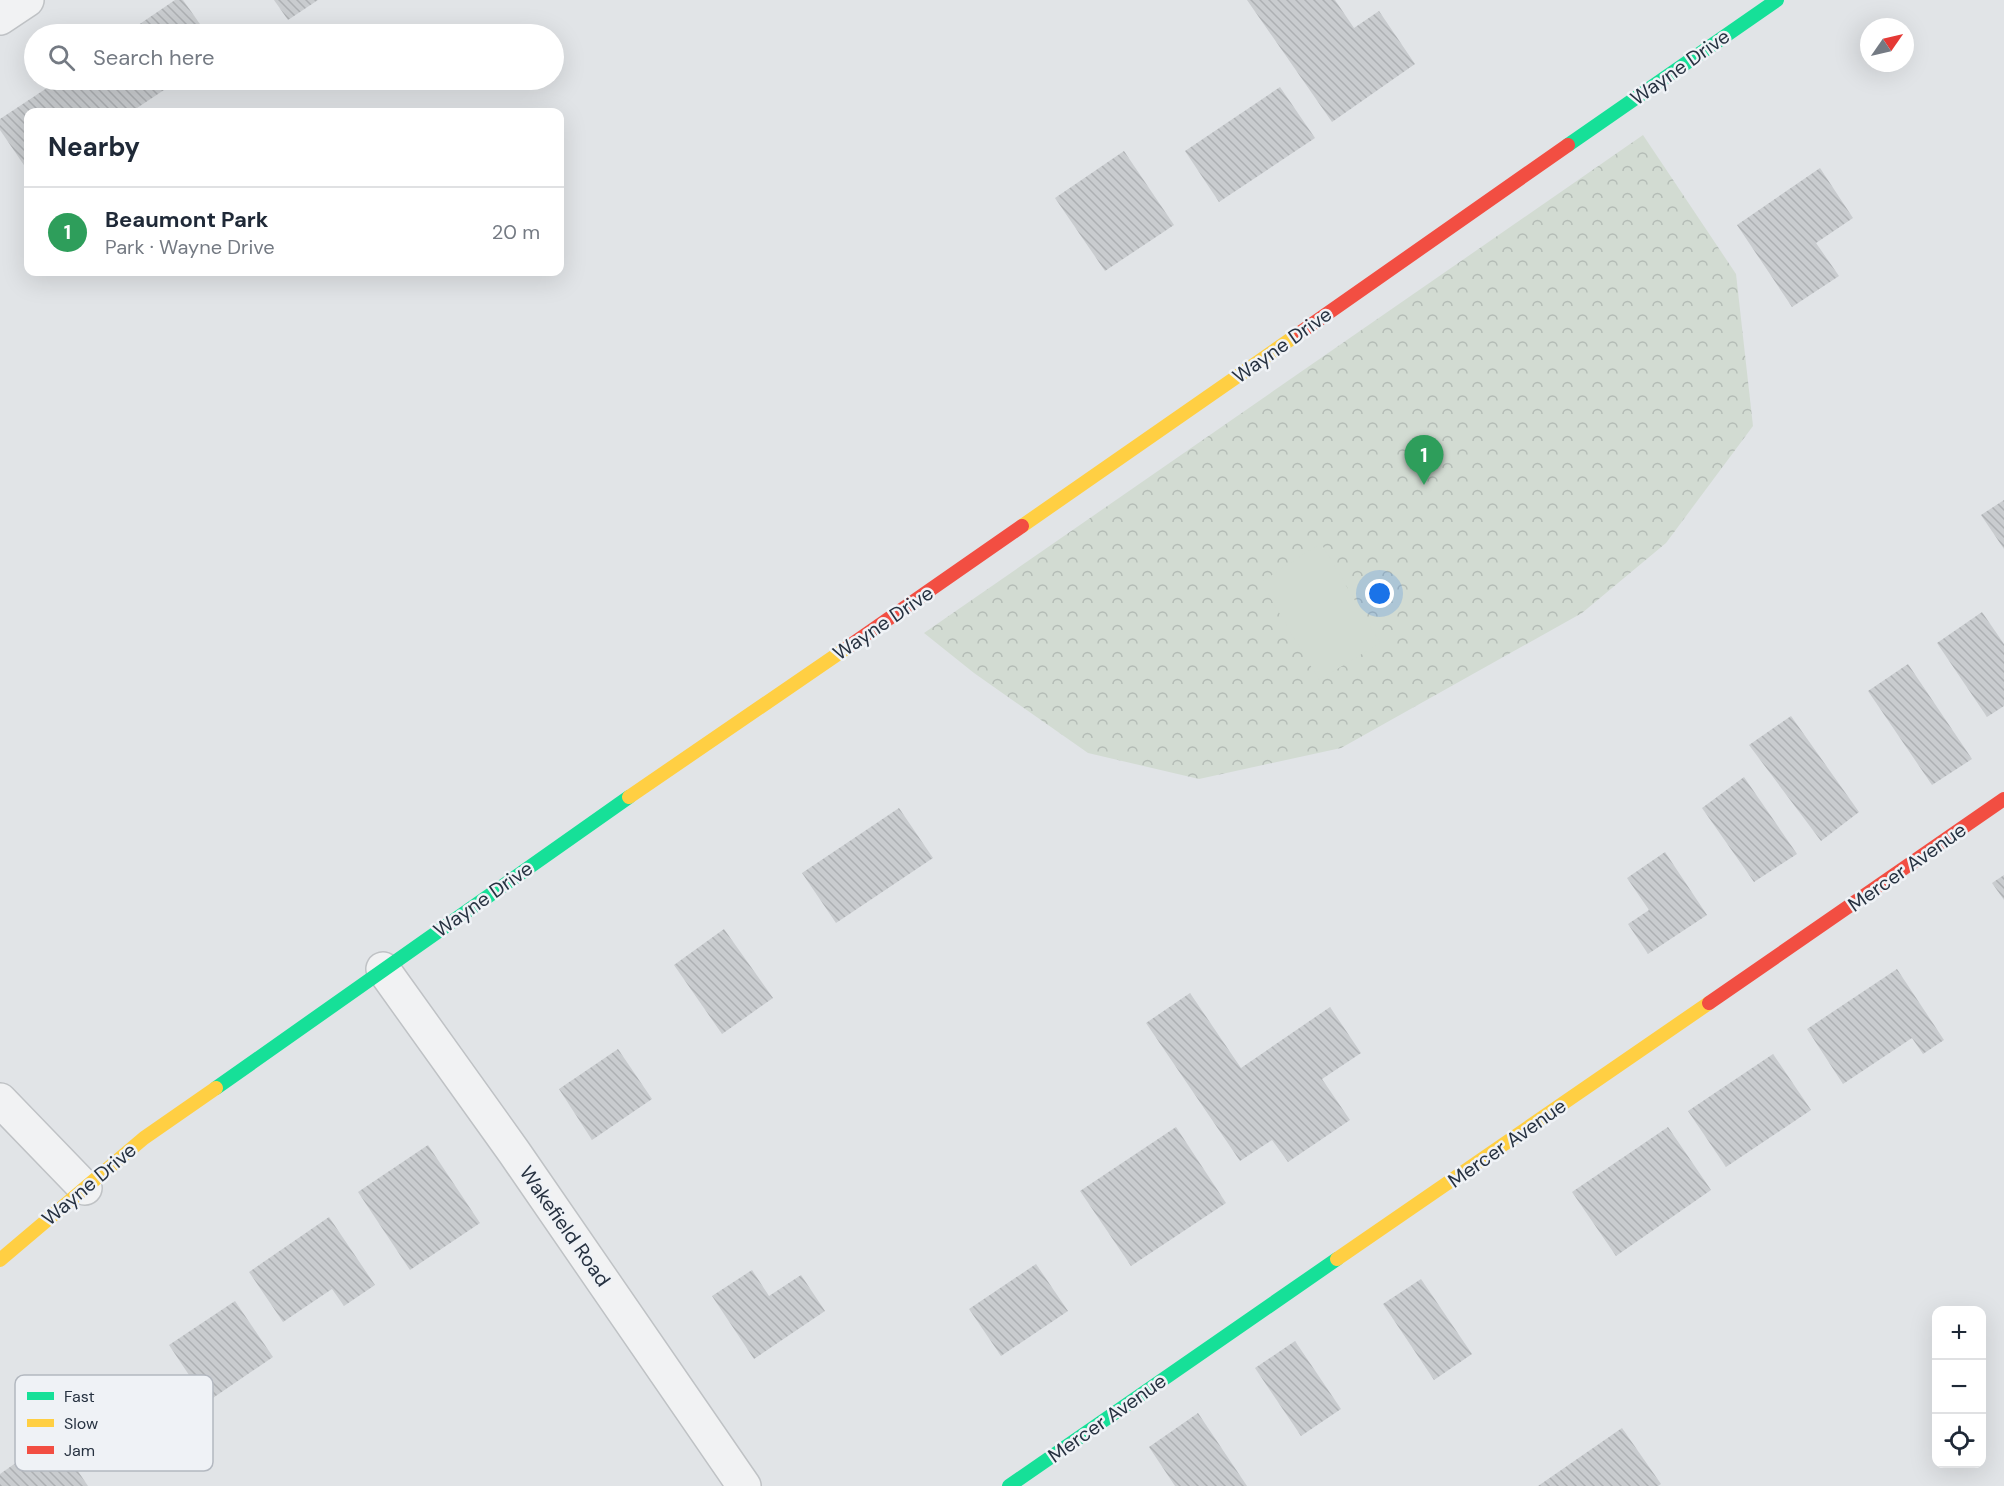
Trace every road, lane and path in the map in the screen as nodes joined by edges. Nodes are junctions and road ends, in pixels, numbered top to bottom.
1 (27, 0) edge
2 (1777, 0) edge
3 (0, 18) edge
4 (2004, 799) edge
5 (383, 969) junction
6 (0, 1100) edge
7 (85, 1188) junction
8 (0, 1260) edge
9 (744, 1486) edge
10 (1010, 1486) edge

1 - 3 street
2 - 5 street, Wayne Drive
4 - 10 street, Mercer Avenue
5 - 7 street, Wayne Drive
5 - 9 street, Wakefield Road
6 - 7 street
7 - 8 street, Wayne Drive

